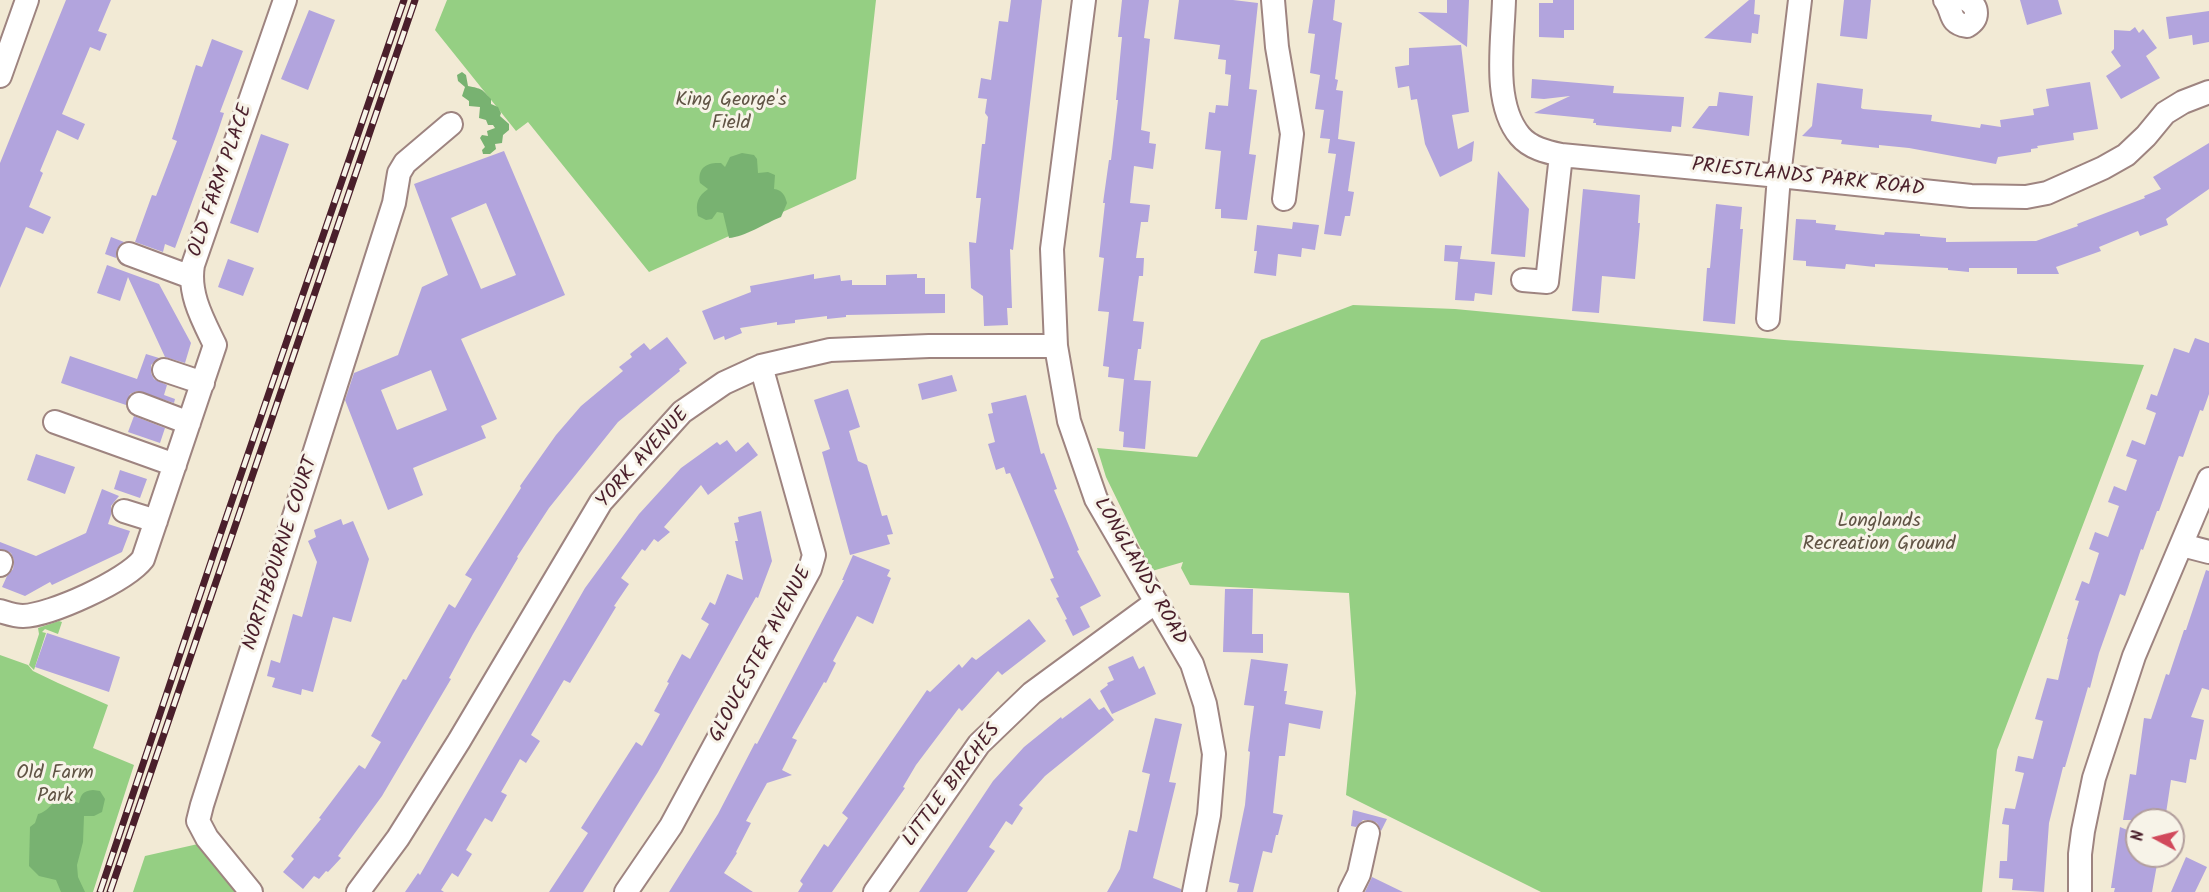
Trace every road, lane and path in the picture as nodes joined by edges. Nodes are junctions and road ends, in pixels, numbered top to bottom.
1 (27, 0) edge
2 (285, 0) edge
3 (1084, 0) edge
4 (1273, 0) edge
5 (1504, 0) edge
6 (1800, 0) edge
7 (1944, 0) edge
8 (1967, 0) edge
9 (0, 76) edge
10 (2209, 92) edge
11 (451, 124) dead end
12 (1561, 155) junction
13 (1779, 176) junction
14 (1284, 199) dead end
15 (129, 254) dead end
16 (191, 277) junction
17 (1523, 279) dead end
18 (1768, 319) dead end
19 (1056, 346) junction
20 (761, 366) junction
21 (164, 370) dead end
22 (202, 383) junction
23 (139, 404) dead end
24 (55, 422) dead end
25 (189, 423) junction
26 (175, 465) junction
27 (2209, 479) edge
28 (124, 511) dead end
29 (156, 521) junction
30 (2182, 545) junction
31 (2209, 552) edge
32 (1156, 602) junction
33 (0, 611) edge
34 (1368, 833) dead end
35 (251, 892) edge
36 (357, 892) edge
37 (626, 892) edge
38 (875, 892) edge
39 (1194, 892) edge
40 (1350, 892) edge
41 (2080, 892) edge

1 - 9 street
2 - 16 street, OLD FARM PLACE
3 - 19 street, LONGLANDS ROAD
4 - 14 street
5 - 12 street, PRIESTLANDS PARK ROAD
6 - 13 street
7 - 8 street
10 - 13 street, PRIESTLANDS PARK ROAD
11 - 35 street, NORTHBOURNE COURT
12 - 13 street, PRIESTLANDS PARK ROAD
12 - 17 street
13 - 18 street
15 - 16 street
16 - 22 street, OLD FARM PLACE
19 - 20 street, YORK AVENUE
19 - 32 street, LONGLANDS ROAD
20 - 36 street, YORK AVENUE
20 - 37 street, GLOUCESTER AVENUE
21 - 22 street
22 - 25 street, OLD FARM PLACE
23 - 25 street
24 - 26 street
25 - 26 street, OLD FARM PLACE
26 - 29 street, OLD FARM PLACE
27 - 30 street
28 - 29 street
29 - 33 street, OLD FARM PLACE
30 - 31 street
30 - 41 street
32 - 38 street, LITTLE BIRCHES
32 - 39 street, LONGLANDS ROAD
34 - 40 street

